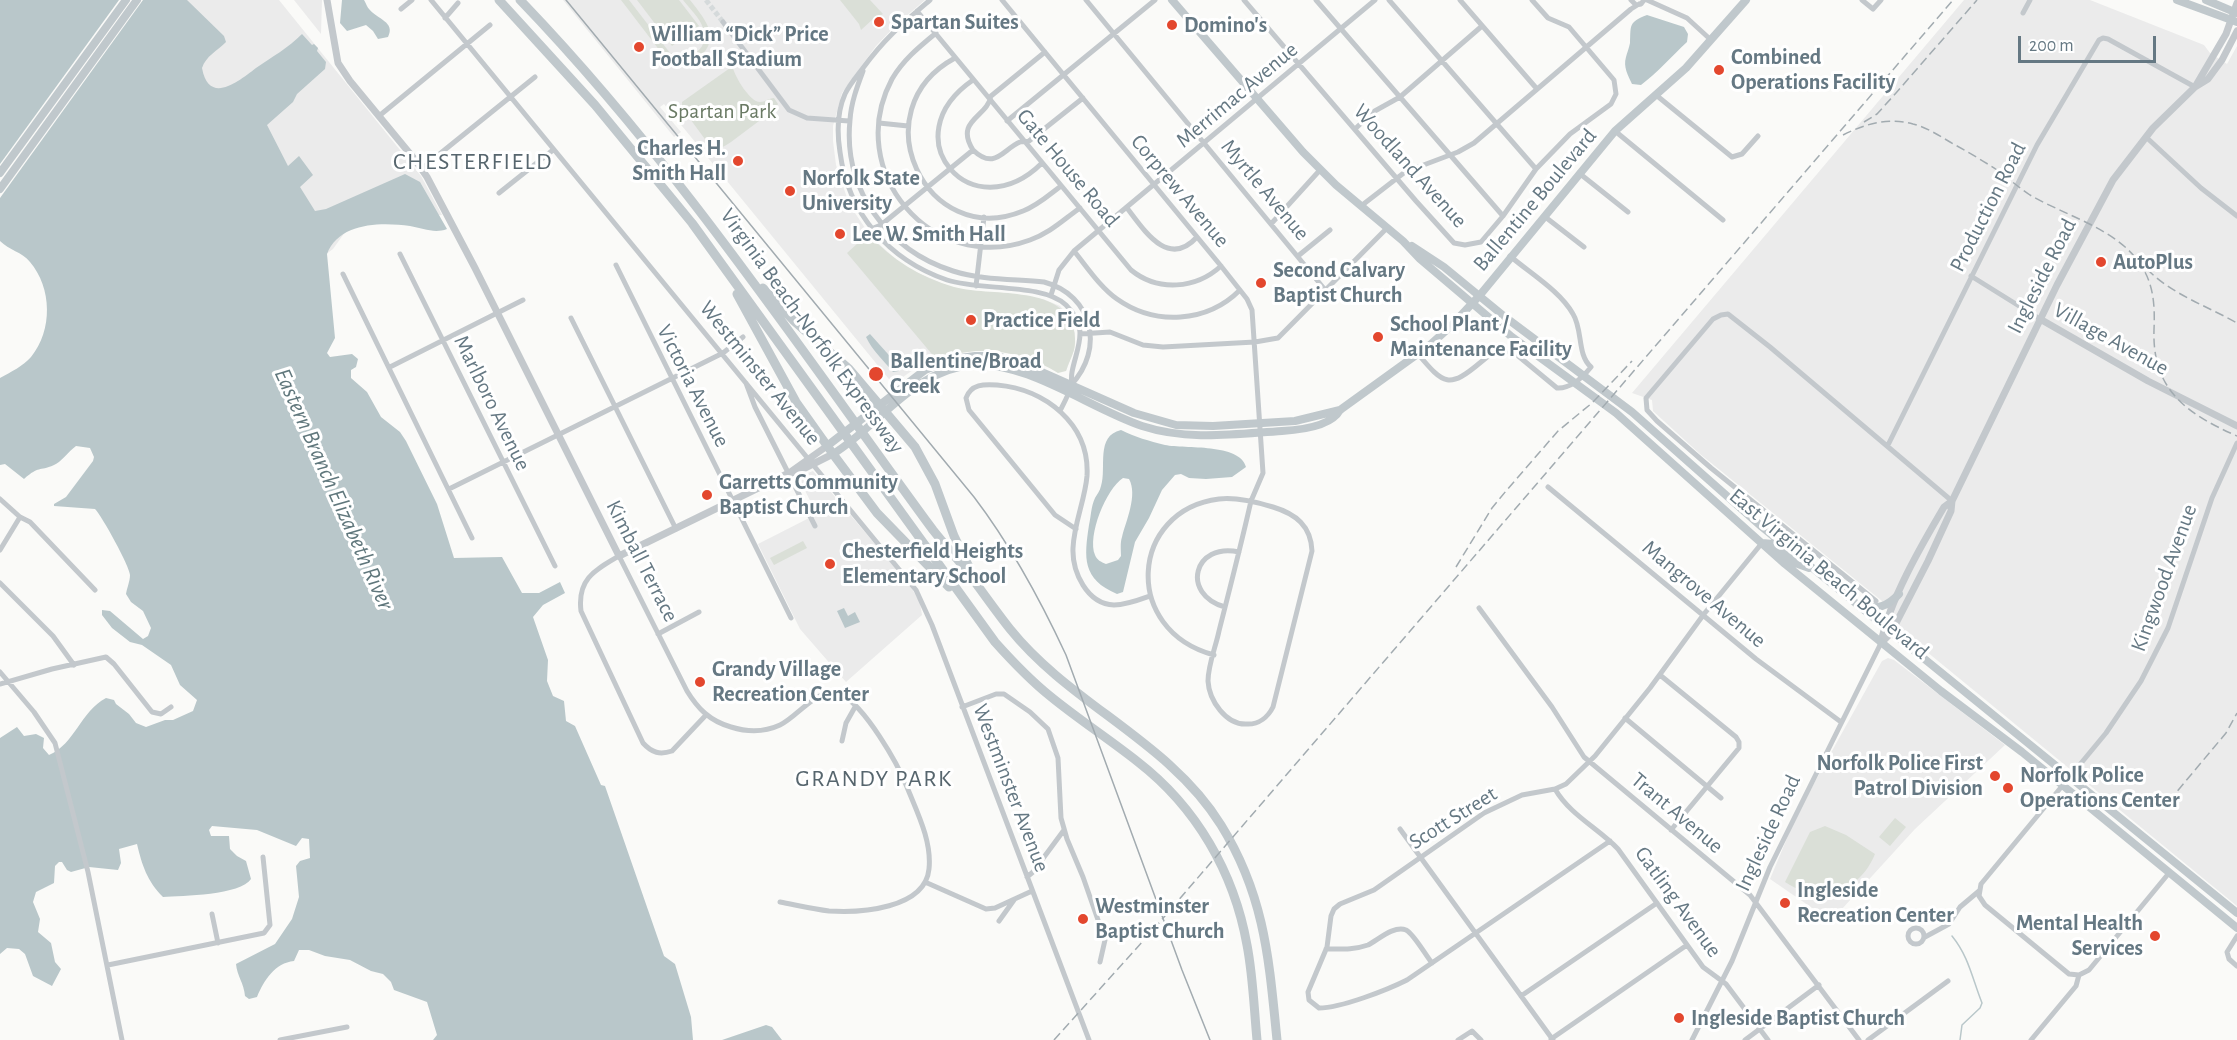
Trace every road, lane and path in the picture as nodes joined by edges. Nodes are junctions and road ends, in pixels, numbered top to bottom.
1 (126, 0) edge
2 (137, 0) edge
3 (327, 0) edge
4 (412, 0) edge
5 (432, 0) edge
6 (499, 0) edge
7 (520, 0) edge
8 (930, 0) edge
9 (1002, 0) edge
10 (1086, 0) edge
11 (1155, 0) edge
12 (1172, 0) edge
13 (1244, 0) edge
14 (1316, 0) edge
15 (1375, 0) edge
16 (1389, 0) edge
17 (1460, 0) edge
18 (1532, 0) edge
19 (1631, 0) edge
20 (1746, 0) edge
21 (1862, 0) edge
22 (1881, 0) edge
23 (2030, 0) edge
24 (2177, 0) edge
25 (2206, 0) edge
26 (1643, 2) edge
27 (458, 3) dead end
28 (2237, 3) edge
29 (401, 9) dead end
30 (917, 11) junction
31 (2023, 13) dead end
32 (1624, 15) junction
33 (2235, 17) edge
34 (446, 18) junction
35 (723, 22) tunnel mouth
36 (490, 25) dead end
37 (1482, 27) junction
38 (1341, 29) junction
39 (2237, 31) edge
40 (936, 33) junction
41 (1114, 34) junction
42 (1711, 40) junction
43 (467, 44) junction
44 (1586, 48) junction
45 (1045, 52) junction
46 (955, 58) junction
47 (1441, 62) junction
48 (1299, 64) junction
49 (864, 67) junction
50 (1063, 75) junction
51 (535, 77) dead end
52 (973, 80) junction
53 (2195, 87) junction
54 (1537, 89) junction
55 (1656, 95) junction
56 (510, 97) junction
57 (1400, 97) junction
58 (1083, 98) junction
59 (1257, 100) junction
60 (991, 101) junction
61 (379, 116) junction
62 (839, 120) junction
63 (849, 121) junction
64 (1007, 121) junction
65 (879, 123) junction
66 (1497, 124) junction
67 (908, 126) junction
68 (1355, 129) junction
69 (1615, 131) junction
70 (1758, 136) dead end
71 (2146, 137) junction
72 (1024, 142) junction
73 (1204, 144) junction
74 (553, 150) junction
75 (973, 150) junction
76 (1449, 156) junction
77 (1042, 163) junction
78 (950, 168) junction
79 (422, 169) junction
80 (1536, 169) junction
81 (1320, 170) junction
82 (0, 173) edge
83 (1579, 173) junction
84 (1396, 177) junction
85 (1155, 185) junction
86 (1061, 186) junction
87 (927, 187) junction
88 (0, 189) edge
89 (499, 193) dead end
90 (904, 206) junction
91 (1361, 206) junction
92 (1080, 208) junction
93 (1127, 208) junction
94 (1628, 212) dead end
95 (1503, 216) junction
96 (1544, 216) junction
97 (2237, 216) edge
98 (984, 217) junction
99 (1722, 220) dead end
100 (1271, 224) junction
101 (881, 225) junction
102 (1387, 228) junction
103 (872, 229) junction
104 (1330, 230) dead end
105 (1098, 231) junction
106 (1197, 237) junction
107 (1403, 241) junction
108 (981, 247) junction
109 (1584, 247) dead end
110 (1074, 251) junction
111 (400, 254) dead end
112 (1298, 256) junction
113 (1510, 256) junction
114 (737, 260) junction
115 (615, 265) dead end
116 (1221, 266) junction
117 (724, 267) junction
118 (343, 274) dead end
119 (978, 276) junction
120 (1971, 276) junction
121 (1053, 285) junction
122 (976, 286) junction
123 (1240, 290) junction
124 (1326, 291) junction
125 (1051, 295) junction
126 (1479, 295) junction
127 (523, 300) dead end
128 (1472, 304) junction
129 (498, 312) junction
130 (571, 318) dead end
131 (2040, 319) junction
132 (1090, 333) junction
133 (1080, 334) junction
134 (743, 337) dead end
135 (443, 340) junction
136 (1255, 342) junction
137 (723, 353) junction
138 (1418, 354) junction
139 (390, 367) junction
140 (671, 378) junction
141 (744, 378) junction
142 (1070, 389) junction
143 (615, 407) junction
144 (883, 408) junction
145 (1060, 411) junction
146 (1651, 415) junction
147 (1645, 423) dead end
148 (2237, 426) edge
149 (1260, 428) junction
150 (559, 435) junction
151 (2237, 443) edge
152 (1888, 446) junction
153 (830, 450) junction
154 (812, 461) junction
155 (503, 462) junction
156 (789, 473) junction
157 (1548, 487) dead end
158 (449, 489) junction
159 (0, 499) edge
160 (732, 501) junction
161 (1251, 501) junction
162 (1952, 501) junction
163 (20, 517) junction
164 (1760, 525) junction
165 (815, 526) dead end
166 (1785, 528) junction
167 (676, 529) junction
168 (1076, 529) junction
169 (472, 538) dead end
170 (1777, 539) junction
171 (1762, 543) junction
172 (0, 550) edge
173 (1239, 552) junction
174 (619, 556) junction
175 (555, 566) dead end
176 (1813, 569) junction
177 (0, 583) edge
178 (95, 590) dead end
179 (1899, 594) junction
180 (1150, 596) junction
181 (1876, 601) dead end
182 (1225, 607) junction
183 (1860, 607) junction
184 (1479, 608) dead end
185 (699, 612) dead end
186 (1704, 614) junction
187 (791, 618) dead end
188 (1010, 629) junction
189 (1888, 630) junction
190 (658, 634) junction
191 (995, 642) junction
192 (1881, 643) junction
193 (1214, 655) junction
194 (74, 665) junction
195 (0, 672) edge
196 (1660, 675) junction
197 (8, 681) junction
198 (0, 684) edge
199 (962, 706) junction
200 (171, 707) dead end
201 (855, 707) junction
202 (706, 715) junction
203 (1625, 718) junction
204 (1841, 722) junction
205 (842, 741) dead end
206 (1588, 762) junction
207 (2070, 776) junction
208 (2062, 785) junction
209 (1707, 786) junction
210 (1555, 789) junction
211 (1721, 798) dead end
212 (1400, 829) dead end
213 (1064, 830) junction
214 (1671, 830) junction
215 (1610, 841) junction
216 (263, 857) dead end
217 (1421, 857) junction
218 (2169, 873) junction
219 (1027, 877) junction
220 (925, 882) junction
221 (1032, 891) junction
222 (1979, 891) junction
223 (1015, 899) junction
224 (1755, 901) junction
225 (780, 902) dead end
226 (1657, 903) junction
227 (2237, 913) edge
228 (213, 914) dead end
229 (999, 921) dead end
230 (2237, 928) edge
231 (1476, 933) junction
232 (2237, 936) edge
233 (1925, 937) dead end
234 (218, 943) junction
235 (1688, 945) junction
236 (1326, 949) junction
237 (1100, 962) dead end
238 (1432, 963) junction
239 (108, 965) junction
240 (2237, 966) edge
241 (2079, 975) junction
242 (1723, 981) junction
243 (1948, 981) dead end
244 (1819, 985) junction
245 (1521, 996) junction
246 (347, 1027) dead end
247 (1760, 1030) junction
248 (1552, 1039) edge
249 (122, 1040) edge
250 (280, 1040) edge
251 (1089, 1040) edge
252 (1257, 1040) edge
253 (1276, 1040) edge
254 (1458, 1040) edge
255 (1481, 1040) edge
256 (1692, 1040) edge
257 (1745, 1040) edge
258 (1768, 1040) edge
259 (1859, 1040) edge
260 (1868, 1040) edge
261 (2031, 1040) edge

1 - 82 main road
2 - 88 main road
3 - 61 street, Kimball Terrace
4 - 29 street
5 - 34 street, Westminster Avenue
6 - 117 highway, Virginia Beach-Norfolk Expressway
7 - 114 highway, Virginia Beach-Norfolk Expressway
8 - 30 street
9 - 45 street, Corprew Avenue
10 - 41 street, Myrtle Avenue
11 - 41 street
12 - 59 main road, East Virginia Beach Boulevard
13 - 48 street, Woodland Avenue
14 - 38 street
15 - 38 street, Merrimac Avenue
16 - 47 street
17 - 37 street
18 - 44 street
19 - 26 street
19 - 32 street
20 - 42 main road, Ballentine Boulevard
21 - 22 street
23 - 31 street
24 - 33 main road
25 - 33 main road
26 - 32 street
26 - 42 street
27 - 34 street
28 - 33 street, Ingleside Road
30 - 40 street, Gate House Road
30 - 49 street
32 - 44 street
33 - 53 street, Ingleside Road
34 - 43 street, Westminster Avenue
35 - 62 street
36 - 43 street
37 - 47 street
37 - 54 street
38 - 48 street, Merrimac Avenue
38 - 57 street
39 - 53 street, Ingleside Road
40 - 46 street, Gate House Road
40 - 65 street
41 - 50 street
41 - 73 street, Myrtle Avenue
42 - 55 main road, Ballentine Boulevard
43 - 56 street, Westminster Avenue
43 - 61 street
44 - 54 street
44 - 80 street, Woodland Avenue
45 - 50 street, Corprew Avenue
45 - 60 street
46 - 52 street, Gate House Road
46 - 67 street
47 - 57 street
47 - 66 street
48 - 59 street, Merrimac Avenue
48 - 68 street, Woodland Avenue
49 - 62 street
49 - 63 street
50 - 58 street, Corprew Avenue
50 - 64 street
51 - 56 street
52 - 60 street, Gate House Road
52 - 78 street
53 - 71 street, Ingleside Road
53 - 120 street, Production Road
54 - 66 street
55 - 69 main road, Ballentine Boulevard
55 - 70 street
56 - 74 street, Westminster Avenue
56 - 79 street
57 - 68 street
57 - 76 street
58 - 72 street
58 - 85 street, Corprew Avenue
59 - 73 street, Merrimac Avenue
59 - 81 main road, East Virginia Beach Boulevard
60 - 64 street, Gate House Road
60 - 75 street
61 - 79 street, Kimball Terrace
62 - 63 street
62 - 103 street
63 - 101 street
64 - 72 street, Gate House Road
65 - 67 street
65 - 90 street
66 - 76 street
66 - 80 street
67 - 87 street
68 - 84 street, Woodland Avenue
69 - 83 main road, Ballentine Boulevard
69 - 99 street
71 - 97 street
71 - 131 street, Ingleside Road
72 - 75 street
72 - 77 street, Gate House Road
73 - 85 street, Merrimac Avenue
73 - 100 street, Myrtle Avenue
74 - 89 street
74 - 137 street, Westminster Avenue
75 - 78 street
76 - 84 street
76 - 95 street
77 - 78 street
77 - 86 street, Gate House Road
78 - 87 street
79 - 129 street, Kimball Terrace
80 - 95 street, Woodland Avenue
81 - 91 main road, East Virginia Beach Boulevard
81 - 100 street
83 - 94 street
83 - 96 main road, Ballentine Boulevard
84 - 91 street
84 - 95 street, Woodland Avenue
85 - 93 street, Merrimac Avenue
85 - 106 street, Corprew Avenue
86 - 92 street, Gate House Road
86 - 98 street
87 - 90 street
87 - 98 street
90 - 101 street
90 - 108 street
91 - 102 main road, East Virginia Beach Boulevard
92 - 105 street, Gate House Road
92 - 108 street
93 - 105 street, Merrimac Avenue
93 - 106 street
96 - 109 street
96 - 113 main road, Ballentine Boulevard
98 - 108 street
100 - 112 street, Myrtle Avenue
101 - 103 street
101 - 119 street
102 - 107 main road, East Virginia Beach Boulevard
102 - 124 street
103 - 122 street
104 - 112 street
105 - 110 street, Merrimac Avenue
105 - 116 street, Gate House Road
106 - 116 street, Corprew Avenue
107 - 126 main road, East Virginia Beach Boulevard
107 - 128 main road, East Virginia Beach Boulevard
108 - 119 street
110 - 121 street, Merrimac Avenue
110 - 123 street
111 - 135 street, Marlboro Avenue
112 - 124 street, Myrtle Avenue
113 - 126 main road, Ballentine Boulevard
113 - 138 street
114 - 144 highway
114 - 188 highway, Virginia Beach-Norfolk Expressway
115 - 140 street, Victoria Avenue
116 - 123 street, Corprew Avenue
117 - 153 highway
117 - 191 highway, Virginia Beach-Norfolk Expressway
118 - 139 street
119 - 121 street
119 - 122 street
120 - 131 street, Village Avenue
120 - 152 street, Production Road
121 - 125 street, Merrimac Avenue
121 - 132 street
122 - 125 street
123 - 136 street, Corprew Avenue
124 - 136 street
125 - 133 street
126 - 128 main road, Ballentine Boulevard
126 - 164 main road, East Virginia Beach Boulevard
127 - 129 street
128 - 138 main road, Ballentine Boulevard
128 - 171 main road, East Virginia Beach Boulevard
129 - 135 street
129 - 150 street, Kimball Terrace
130 - 143 street
131 - 148 street, Village Avenue
131 - 162 street, Ingleside Road
132 - 133 street
132 - 136 street
132 - 142 street
133 - 142 street
134 - 137 street
135 - 139 street
135 - 155 street, Marlboro Avenue
136 - 149 street, Corprew Avenue
137 - 140 street
137 - 141 street, Westminster Avenue
138 - 149 main road, Ballentine Boulevard
139 - 158 street
140 - 143 street
140 - 160 street, Victoria Avenue
141 - 154 street, Westminster Avenue
141 - 156 street
142 - 144 main road, Ballentine Boulevard
142 - 145 street
142 - 149 main road, Ballentine Boulevard
143 - 150 street
143 - 167 street
144 - 153 main road, Ballentine Boulevard
144 - 188 highway
145 - 168 street
145 - 168 street
146 - 147 street
146 - 152 street
146 - 166 street, East Virginia Beach Boulevard
149 - 161 street, Corprew Avenue
150 - 155 street
150 - 174 street, Kimball Terrace
151 - 207 street, Kingwood Avenue
152 - 162 street
153 - 154 street, Ballentine Boulevard
153 - 191 highway
154 - 156 street, Ballentine Boulevard
154 - 199 street, Westminster Avenue
155 - 158 street
155 - 175 street, Marlboro Avenue
156 - 160 street, Ballentine Boulevard
156 - 165 street
157 - 186 street, Mangrove Avenue
158 - 169 street
159 - 163 street
160 - 167 street, Ballentine Boulevard
160 - 187 street, Victoria Avenue
161 - 173 street, Corprew Avenue
161 - 180 street
161 - 193 street, Corprew Avenue
162 - 179 street, Ingleside Road
162 - 189 street, Ingleside Road
163 - 172 street
163 - 178 street
164 - 170 main road, East Virginia Beach Boulevard
164 - 171 main road
166 - 170 street, East Virginia Beach Boulevard
166 - 181 street, East Virginia Beach Boulevard
167 - 174 street, Ballentine Boulevard
168 - 180 street
170 - 176 main road, East Virginia Beach Boulevard
171 - 176 main road
171 - 186 street, Scott Street
171 - 192 main road, East Virginia Beach Boulevard
173 - 182 street, Corprew Avenue
173 - 182 street
174 - 190 street, Kimball Terrace
174 - 202 street, Ballentine Boulevard
176 - 183 main road, East Virginia Beach Boulevard
177 - 194 street
179 - 183 main road
179 - 189 street, Ingleside Road
180 - 193 street
182 - 193 street, Corprew Avenue
183 - 189 main road, East Virginia Beach Boulevard
184 - 206 street, Trant Avenue
185 - 190 street
186 - 196 street, Scott Street
186 - 204 street, Mangrove Avenue
188 - 253 highway, Virginia Beach-Norfolk Expressway
189 - 192 street, Ingleside Road
189 - 207 main road, East Virginia Beach Boulevard
190 - 202 street, Kimball Terrace
191 - 252 highway, Virginia Beach-Norfolk Expressway
192 - 204 street, Ingleside Road
192 - 208 main road, East Virginia Beach Boulevard
194 - 197 street
194 - 200 street
195 - 197 street
196 - 203 street, Scott Street
196 - 209 street
197 - 198 street
197 - 239 street
199 - 213 street
199 - 219 street, Westminster Avenue
201 - 202 street, Kimball Terrace
201 - 205 street
201 - 220 street, Kimball Terrace
203 - 206 street, Scott Street
203 - 209 street
204 - 224 street, Ingleside Road
206 - 210 street, Scott Street
206 - 214 street, Trant Avenue
207 - 208 street, Kingwood Avenue
207 - 227 main road, East Virginia Beach Boulevard
208 - 218 main road, East Virginia Beach Boulevard
208 - 222 street, Kingwood Avenue
209 - 211 street
209 - 214 street
210 - 215 street, Gatling Avenue
210 - 217 street, Scott Street
212 - 217 street
213 - 219 street
213 - 237 street
214 - 224 street, Trant Avenue
215 - 226 street, Gatling Avenue
215 - 231 street
216 - 234 street
217 - 231 street
217 - 236 street, Scott Street
218 - 230 main road, East Virginia Beach Boulevard
218 - 241 street
219 - 221 street, Westminster Avenue
220 - 223 street
220 - 225 street
221 - 223 street
221 - 251 street, Westminster Avenue
222 - 233 street, Kingwood Avenue
222 - 241 street
223 - 229 street
224 - 242 street, Ingleside Road
224 - 244 street, Trant Avenue
226 - 235 street, Gatling Avenue
226 - 245 street
228 - 234 street
231 - 238 street
231 - 245 street
232 - 240 street
234 - 239 street
235 - 242 street, Gatling Avenue
235 - 248 street
236 - 238 street
236 - 238 street, Scott Street
239 - 249 street
241 - 261 street
242 - 247 street, Gatling Avenue
242 - 256 street, Ingleside Road
243 - 260 street
244 - 247 street
244 - 259 street, Trant Avenue
245 - 248 street
246 - 250 street
247 - 257 street
247 - 258 street, Gatling Avenue
254 - 255 street

